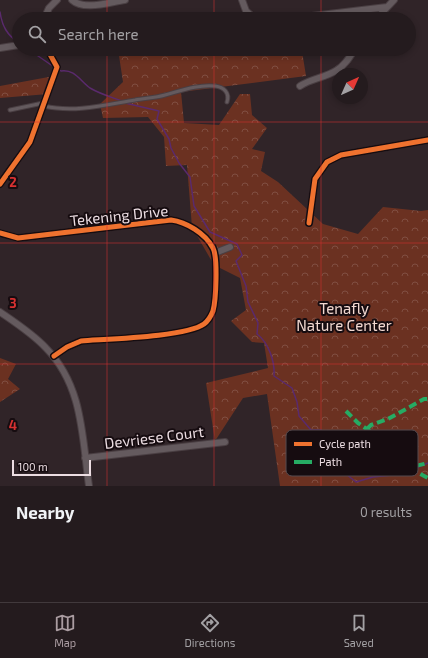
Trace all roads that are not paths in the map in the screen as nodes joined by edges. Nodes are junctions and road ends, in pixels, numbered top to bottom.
1 (57, 0) edge
2 (72, 0) edge
3 (125, 0) edge
4 (242, 0) edge
5 (394, 0) edge
6 (387, 7) junction
7 (47, 12) edge
8 (246, 12) edge
9 (345, 12) edge
10 (382, 12) edge
11 (12, 46) edge
12 (0, 48) edge
13 (51, 56) edge
14 (351, 56) edge
15 (300, 86) dead end
16 (227, 102) dead end
17 (45, 105) junction
18 (10, 110) dead end
19 (428, 140) edge
20 (0, 184) edge
21 (309, 223) dead end
22 (0, 233) edge
23 (230, 247) dead end
24 (215, 253) junction
25 (0, 312) edge
26 (54, 356) junction
27 (225, 442) dead end
28 (86, 458) junction
29 (89, 486) edge

1 - 7 street
2 - 3 street
4 - 8 street
5 - 6 street
6 - 9 street
6 - 10 street
11 - 12 street
13 - 17 street
14 - 15 street
16 - 17 lane
17 - 18 lane
17 - 20 street
19 - 21 street
22 - 24 street, Tekening Drive
23 - 24 street
24 - 26 street
25 - 26 street
26 - 28 street
27 - 28 street, Devriese Court
28 - 29 street

